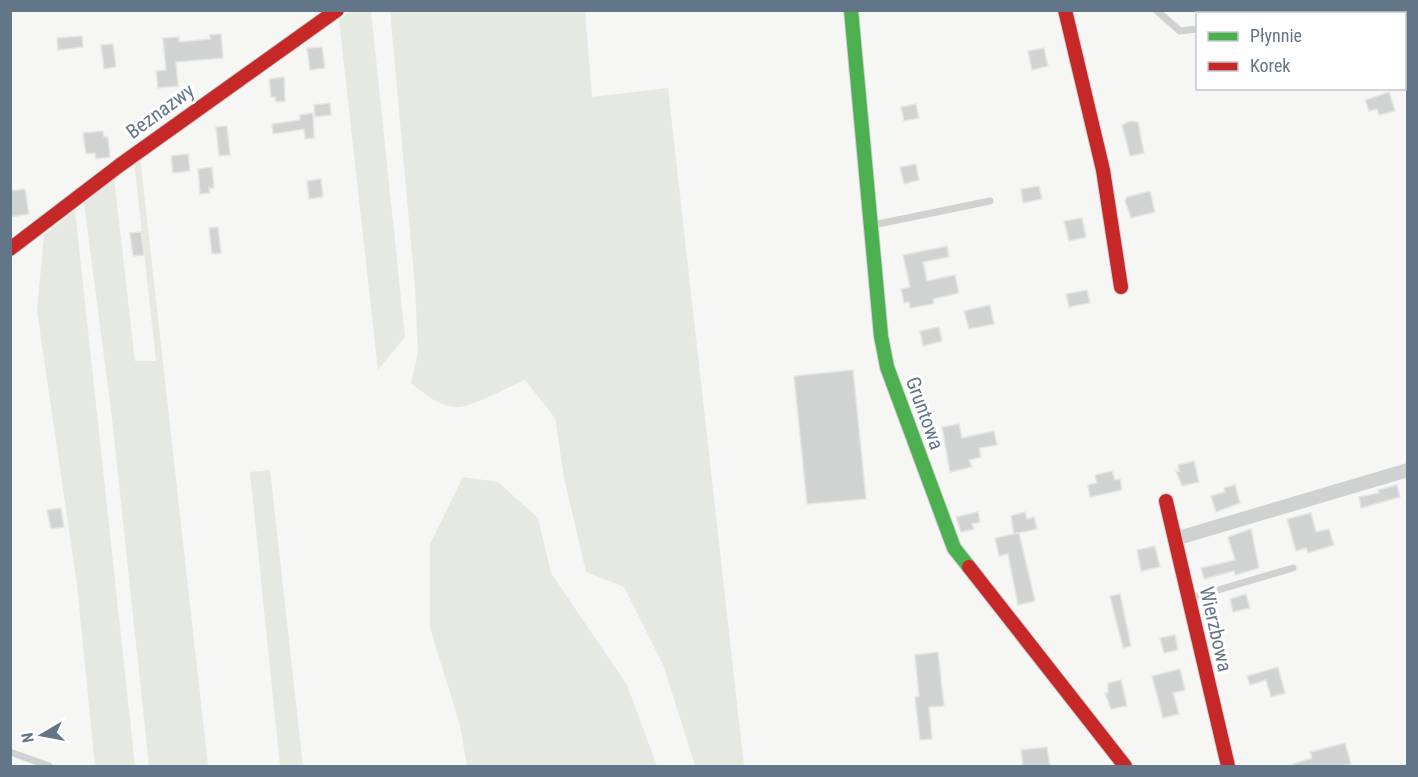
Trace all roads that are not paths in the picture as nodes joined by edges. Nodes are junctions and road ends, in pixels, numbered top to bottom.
1 (337, 10) edge
2 (850, 10) edge
3 (1080, 10) edge
4 (1156, 10) edge
5 (1065, 12) edge
6 (1196, 29) edge
7 (990, 201) dead end
8 (871, 225) junction
9 (10, 249) edge
10 (1121, 287) dead end
11 (1407, 471) edge
12 (1166, 501) dead end
13 (1175, 539) junction
14 (1293, 568) dead end
15 (1188, 599) junction
16 (10, 752) edge
17 (49, 766) edge
18 (1125, 766) edge
19 (1228, 766) edge

1 - 9 street, Beznazwy
2 - 8 street, Gruntowa
3 - 5 street
4 - 6 lane
5 - 10 street
7 - 8 lane
8 - 18 street, Gruntowa
11 - 13 street
12 - 13 street, Wierzbowa
13 - 15 street, Wierzbowa
14 - 15 lane
15 - 19 street, Wierzbowa
16 - 17 lane

